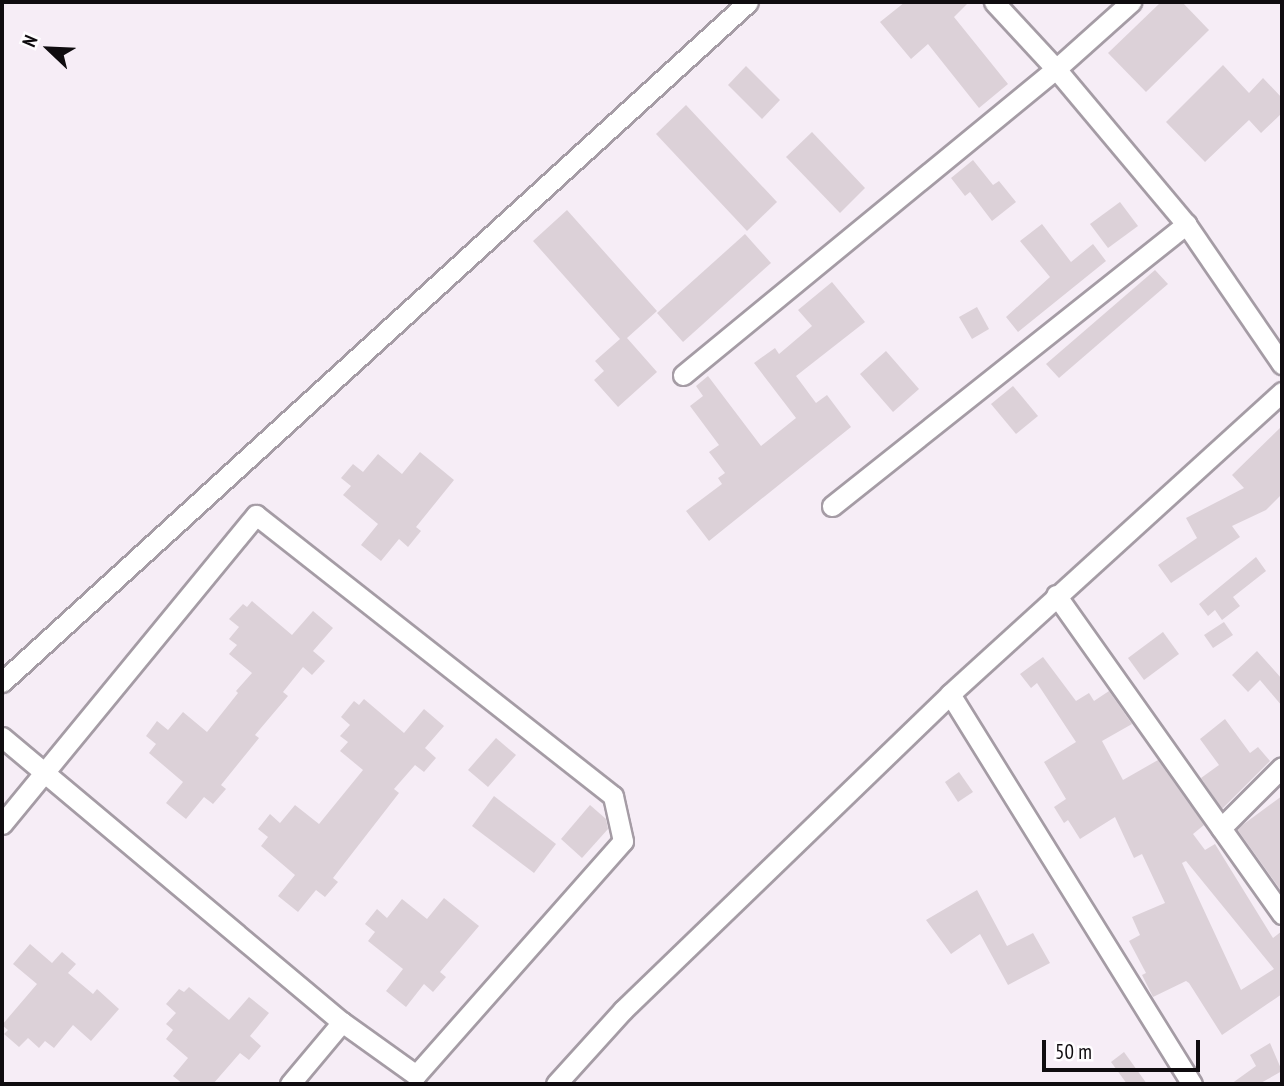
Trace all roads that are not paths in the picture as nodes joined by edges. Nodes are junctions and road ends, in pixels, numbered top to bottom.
1 (748, 2) edge
2 (994, 2) edge
3 (1131, 2) edge
4 (1056, 69) junction
5 (1186, 224) junction
6 (1282, 364) edge
7 (683, 375) dead end
8 (1282, 392) edge
9 (832, 506) dead end
10 (1056, 595) junction
11 (2, 682) edge
12 (950, 694) junction
13 (2, 737) edge
14 (1282, 767) edge
15 (44, 773) junction
16 (2, 824) edge
17 (1221, 828) junction
18 (1282, 914) edge
19 (342, 1022) junction
20 (290, 1084) edge
21 (556, 1084) edge
22 (1192, 1084) edge

1 - 11 street
2 - 4 street
3 - 4 street
4 - 5 street
4 - 7 street
5 - 6 street
5 - 9 street
8 - 10 street
10 - 12 street
10 - 17 street
12 - 21 street
12 - 22 street
13 - 15 street
14 - 17 street
15 - 16 street
15 - 19 street
15 - 19 street
17 - 18 street
19 - 20 street

